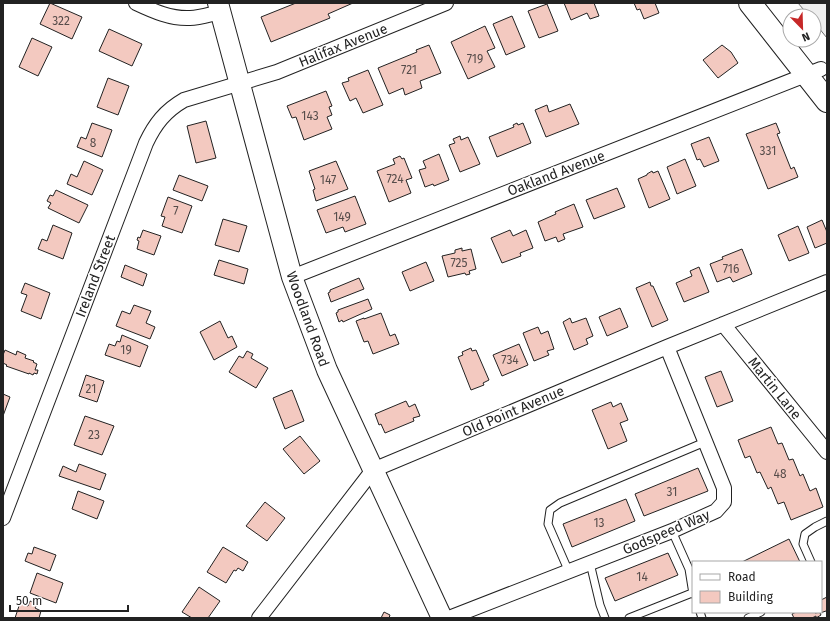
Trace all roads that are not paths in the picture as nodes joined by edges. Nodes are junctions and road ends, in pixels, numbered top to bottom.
1 (136, 3) edge
2 (446, 3) edge
3 (750, 3) edge
4 (769, 3) edge
5 (220, 8) edge
6 (782, 20) edge
7 (803, 48) edge
8 (818, 74) edge
9 (239, 84) junction
10 (827, 101) edge
11 (292, 277) junction
12 (827, 282) edge
13 (723, 324) junction
14 (667, 346) junction
15 (705, 442) junction
16 (827, 452) edge
17 (373, 470) junction
18 (3, 518) edge
19 (827, 521) edge
20 (672, 531) junction
21 (811, 561) edge
22 (590, 563) junction
23 (568, 572) junction
24 (692, 588) edge
25 (692, 594) edge
26 (758, 613) edge
27 (259, 618) edge
28 (442, 618) edge
29 (449, 618) edge
30 (605, 618) edge
31 (629, 618) edge
32 (748, 618) edge

1 - 5 street
2 - 9 street, Halifax Avenue
3 - 8 main road
4 - 6 main road
5 - 9 main road, Woodland Road
7 - 8 main road
8 - 10 main road
8 - 11 street, Oakland Avenue
9 - 11 main road, Woodland Road
9 - 18 street, Ireland Street
11 - 17 main road, Woodland Road
12 - 13 street, Old Point Avenue
13 - 14 street, Old Point Avenue
13 - 16 street, Martin Lane
14 - 15 street, Godspeed Way
14 - 17 street, Old Point Avenue
15 - 20 street, Godspeed Way
15 - 23 lane
17 - 27 street, Old Point Avenue
17 - 28 main road, Woodland Road
19 - 21 lane
20 - 22 street, Godspeed Way
20 - 24 lane
22 - 23 street, Godspeed Way
22 - 30 lane
23 - 29 street, Godspeed Way
25 - 31 lane
26 - 32 lane

